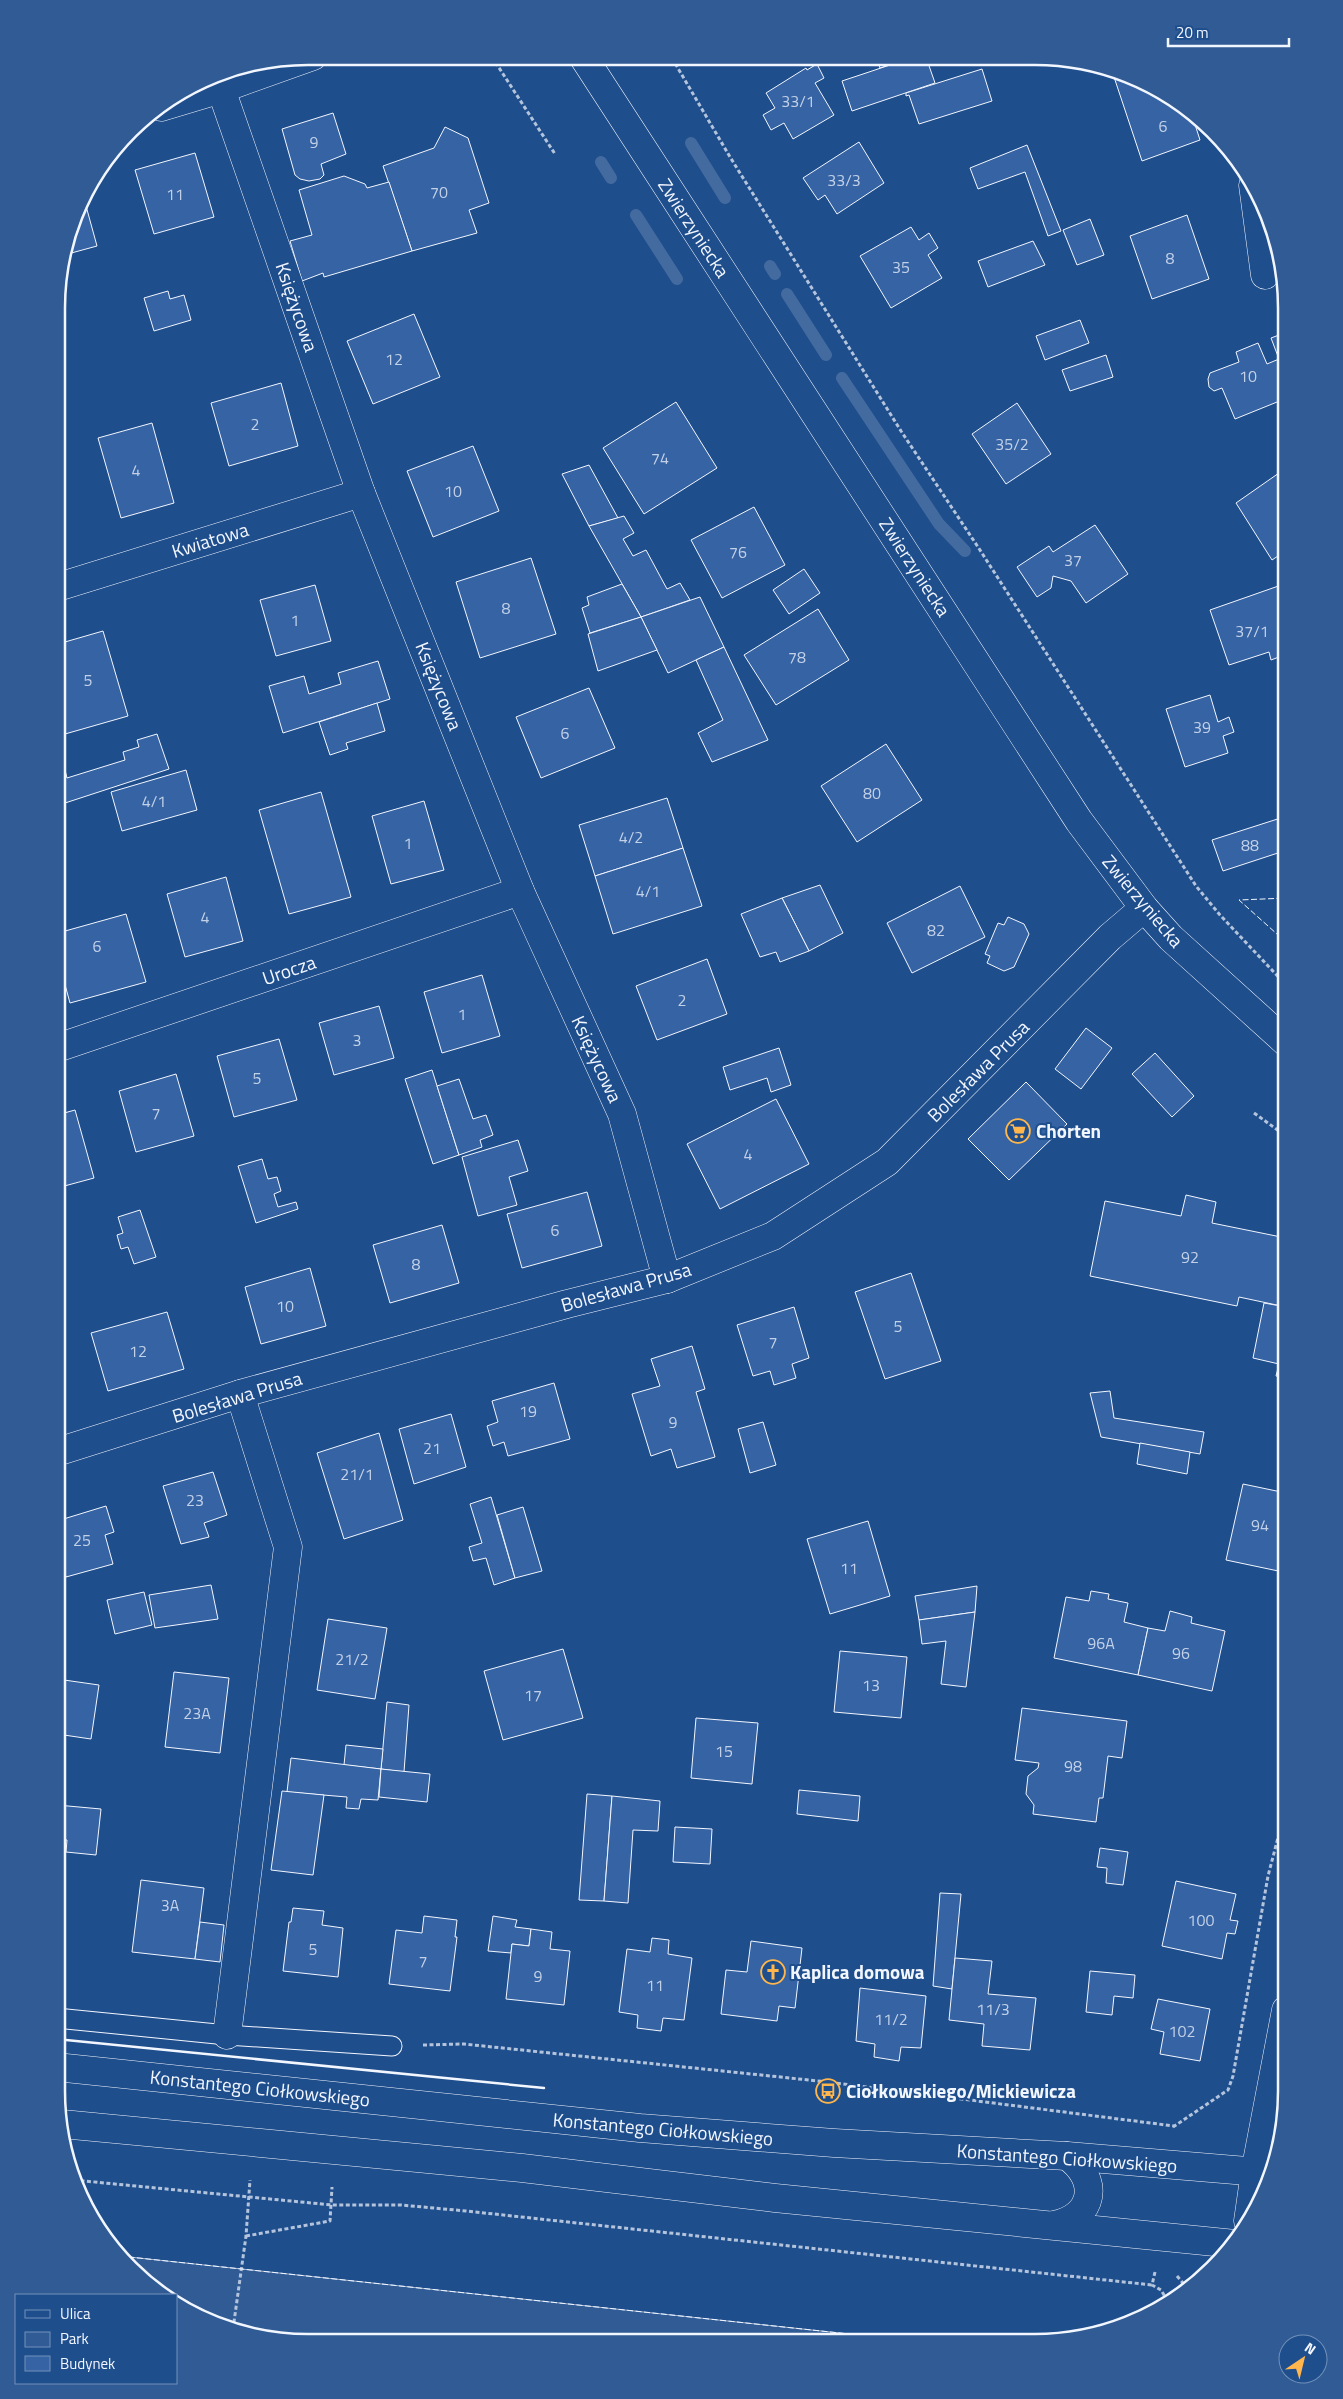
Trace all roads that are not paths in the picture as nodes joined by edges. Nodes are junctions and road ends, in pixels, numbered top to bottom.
1 (589, 65) edge
2 (284, 66) edge
3 (221, 89) junction
4 (181, 101) edge
5 (1256, 206) edge
6 (1265, 275) dead end
7 (361, 493) junction
8 (65, 586) edge
9 (520, 891) junction
10 (1144, 908) junction
11 (1278, 1036) edge
12 (65, 1046) edge
13 (668, 1279) junction
14 (240, 1394) junction
15 (65, 1449) edge
16 (65, 2019) edge
17 (227, 2035) junction
18 (392, 2046) road end
19 (1278, 2067) edge
20 (65, 2068) edge
21 (67, 2125) edge
22 (1067, 2156) junction
23 (1263, 2173) edge
24 (1259, 2187) edge
25 (1054, 2225) junction
26 (1225, 2243) edge

1 - 10 street, Zwierzyniecka
2 - 3 street
3 - 4 street
3 - 7 street, Księżycowa
5 - 6 street
7 - 8 street, Kwiatowa
7 - 9 street, Księżycowa
9 - 12 street, Urocza
9 - 13 street, Księżycowa
10 - 11 street, Zwierzyniecka
10 - 13 street, Bolesława Prusa
13 - 14 street, Bolesława Prusa
14 - 15 street, Bolesława Prusa
14 - 17 street
16 - 17 lane
17 - 18 lane
19 - 23 street
20 - 22 street, Konstantego Ciołkowskiego
21 - 25 street
22 - 23 street, Konstantego Ciołkowskiego
22 - 25 street
23 - 24 street
25 - 26 street

